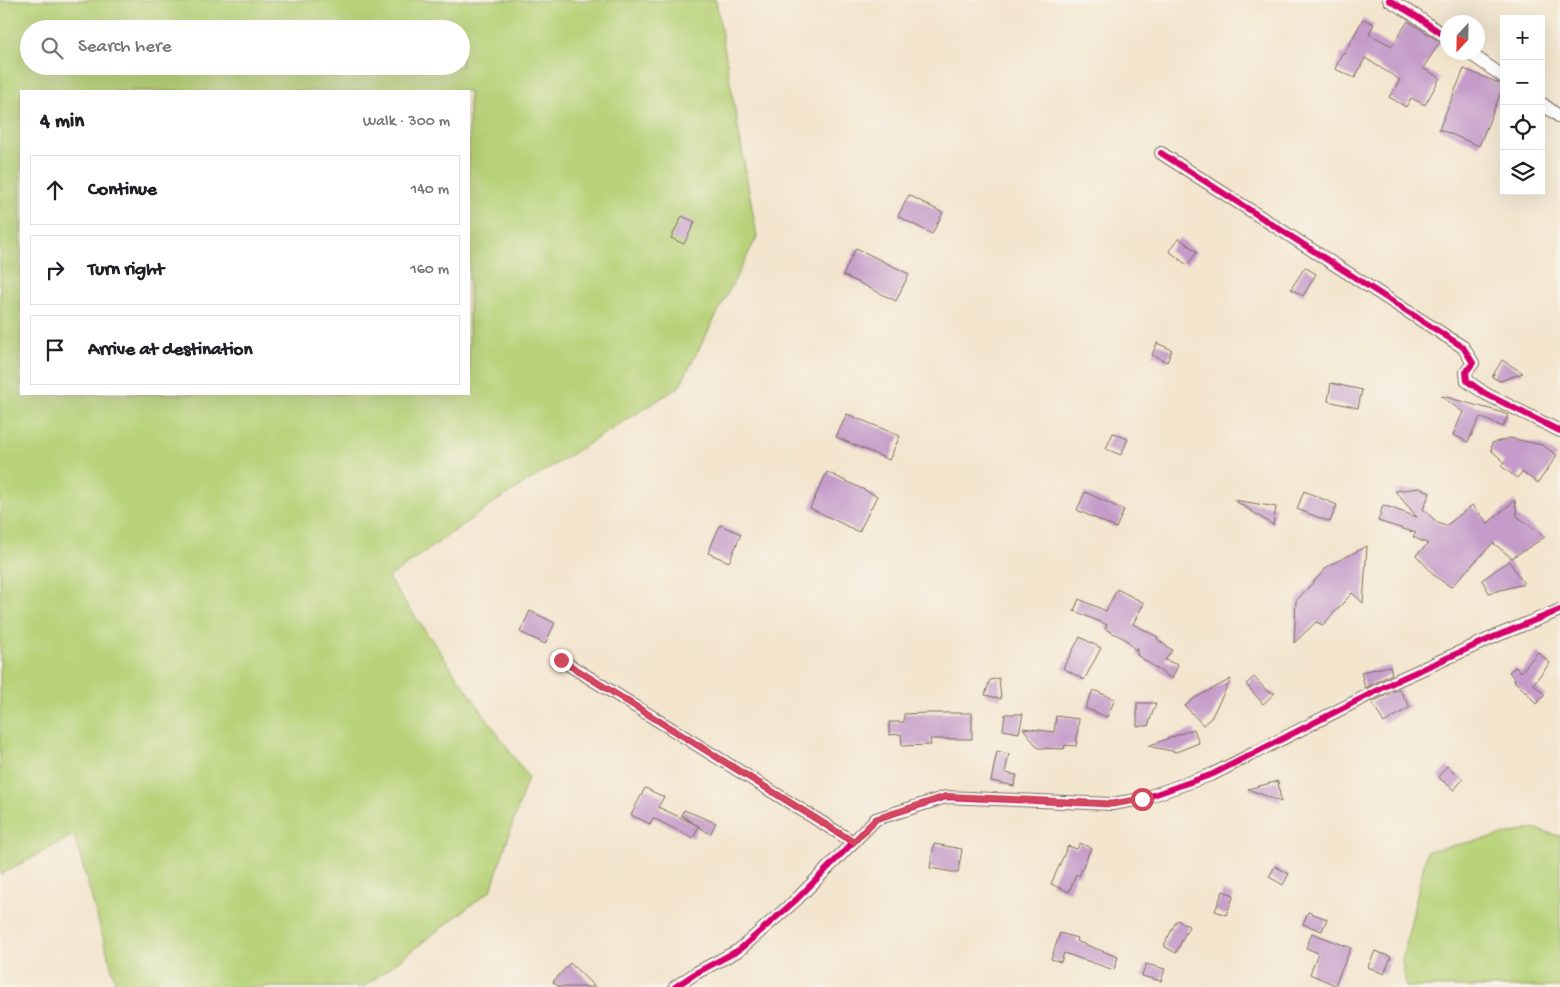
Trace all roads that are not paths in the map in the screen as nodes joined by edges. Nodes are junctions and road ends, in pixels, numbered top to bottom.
1 (1389, 0) edge
2 (1440, 32) edge
3 (1480, 60) edge
4 (1500, 74) edge
5 (1543, 105) edge
6 (1560, 116) edge
7 (1161, 153) dead end
8 (1560, 431) edge
9 (1560, 610) edge
10 (561, 660) dead end
11 (854, 842) junction
12 (676, 987) edge

1 - 2 street
3 - 4 street
5 - 6 street
7 - 8 street
9 - 11 street
10 - 11 street
11 - 12 street

